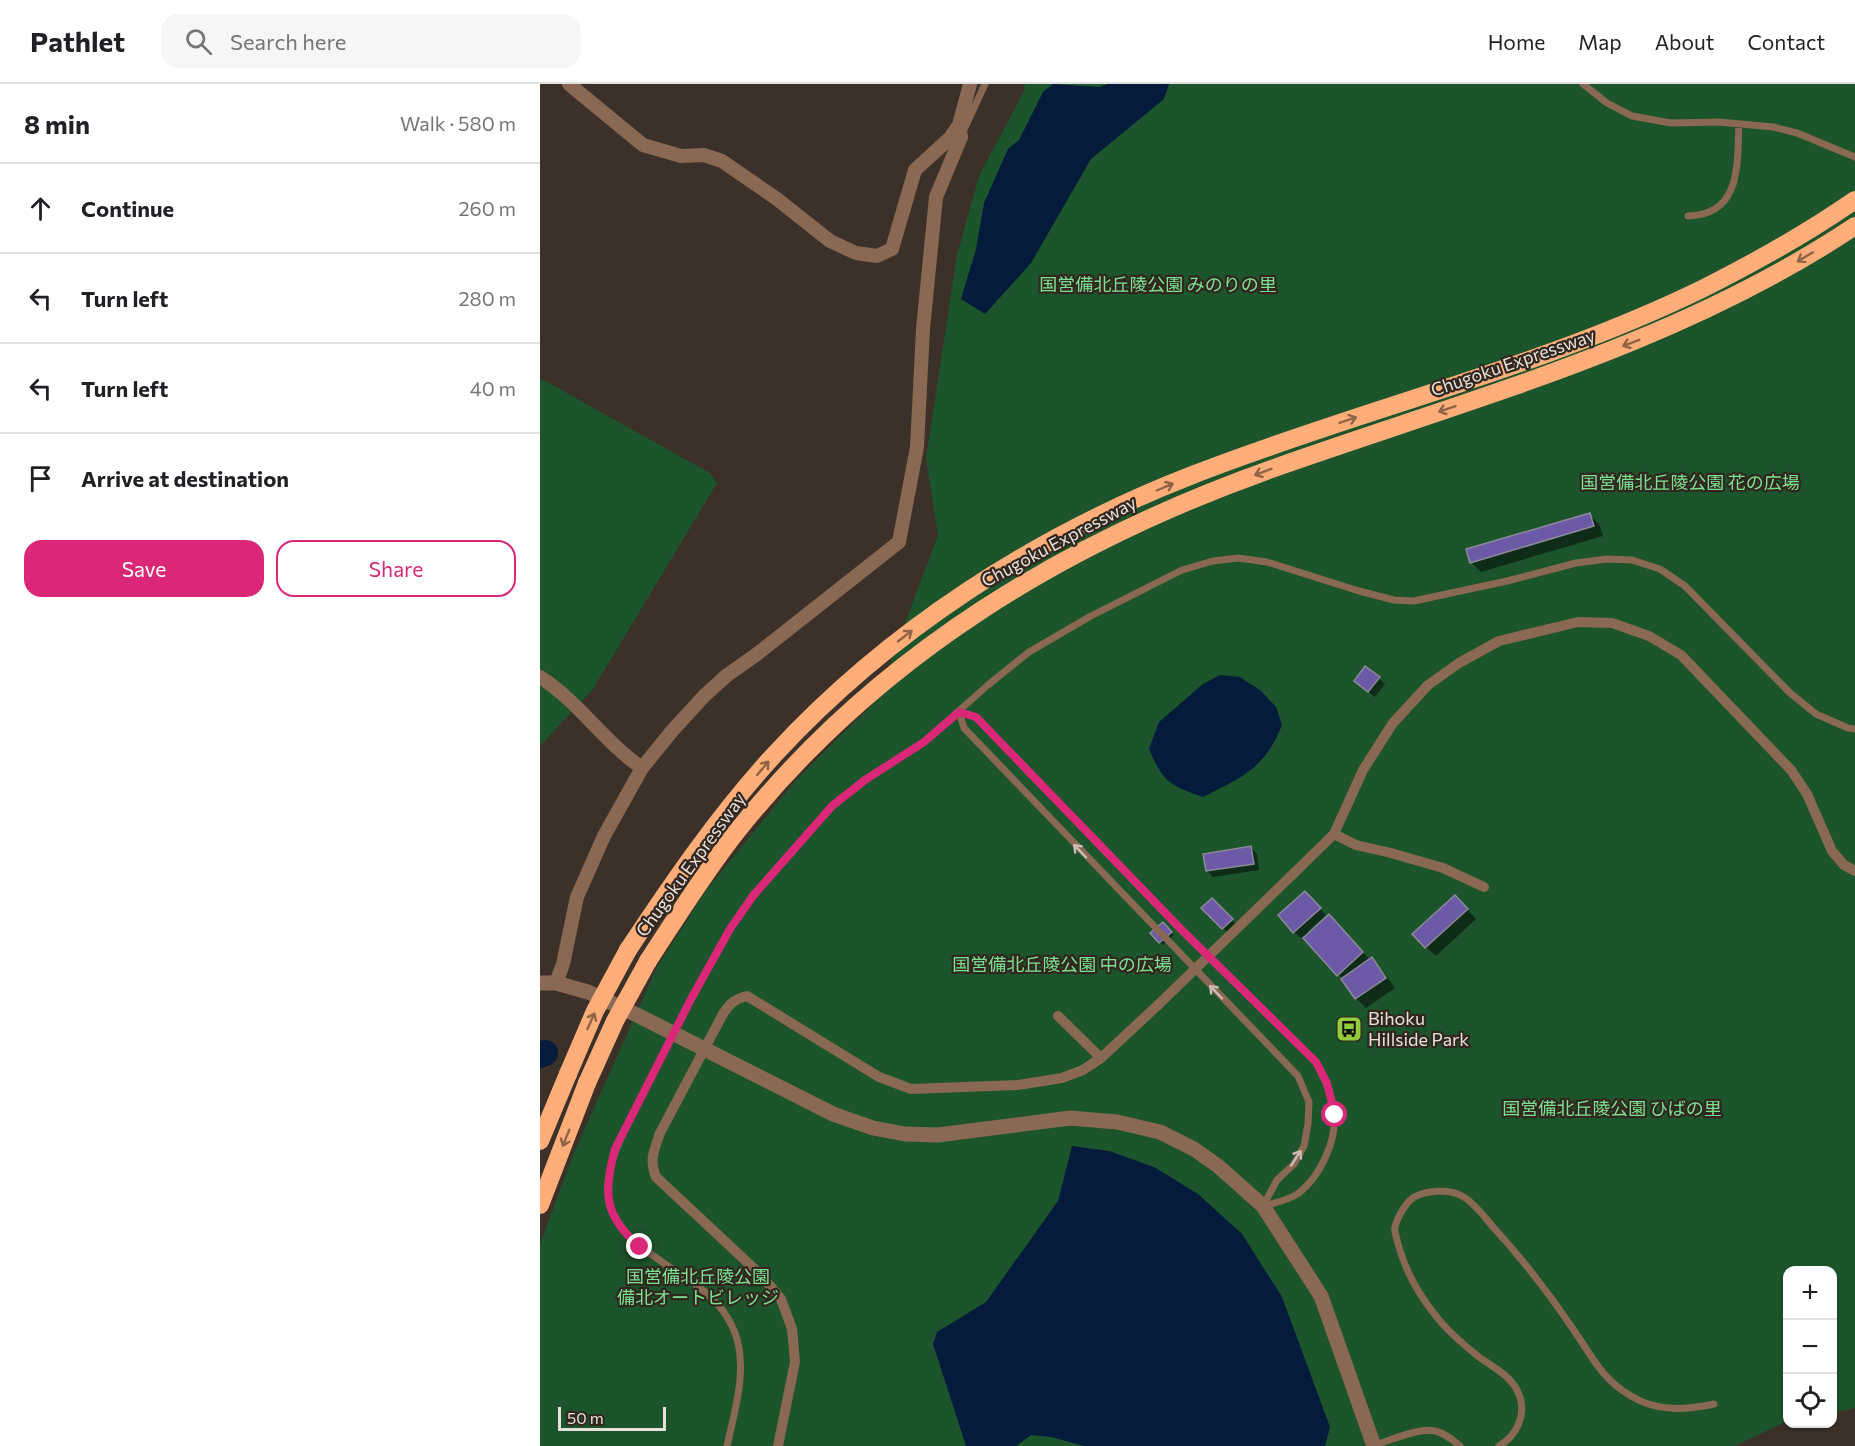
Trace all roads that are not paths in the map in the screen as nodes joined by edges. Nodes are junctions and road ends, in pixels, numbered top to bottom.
1 (569, 84) edge
2 (970, 84) edge
3 (985, 84) edge
4 (1583, 84) edge
5 (1739, 124) junction
6 (960, 131) junction
7 (1855, 157) edge
8 (1855, 201) edge
9 (1688, 216) dead end
10 (1855, 226) edge
11 (540, 677) edge
12 (959, 712) junction
13 (1855, 729) edge
14 (642, 768) junction
15 (1334, 834) junction
16 (1855, 871) edge
17 (1484, 887) dead end
18 (540, 983) edge
19 (556, 983) junction
20 (1058, 1016) dead end
21 (1101, 1058) junction
22 (540, 1141) edge
23 (540, 1205) edge
24 (1263, 1206) junction
25 (1714, 1404) dead end
26 (728, 1446) edge
27 (778, 1446) edge
28 (1374, 1446) edge
29 (1460, 1446) edge
30 (1499, 1446) edge

1 - 6 street
2 - 6 street
3 - 6 lane
4 - 5 lane
5 - 7 lane
5 - 9 lane
6 - 14 street
22 -> 8 highway, Chugoku Expressway, bridge
10 -> 23 highway, Chugoku Expressway, bridge
11 - 14 street
12 - 13 lane
24 -> 12 lane
12 - 24 lane
12 - 26 lane, bridge
14 - 19 street
15 - 16 street
15 - 17 street
15 - 21 street, bridge
18 - 19 street
19 - 24 street
20 - 21 street
21 - 27 street, bridge
24 - 28 street
25 - 30 lane
28 - 29 lane

